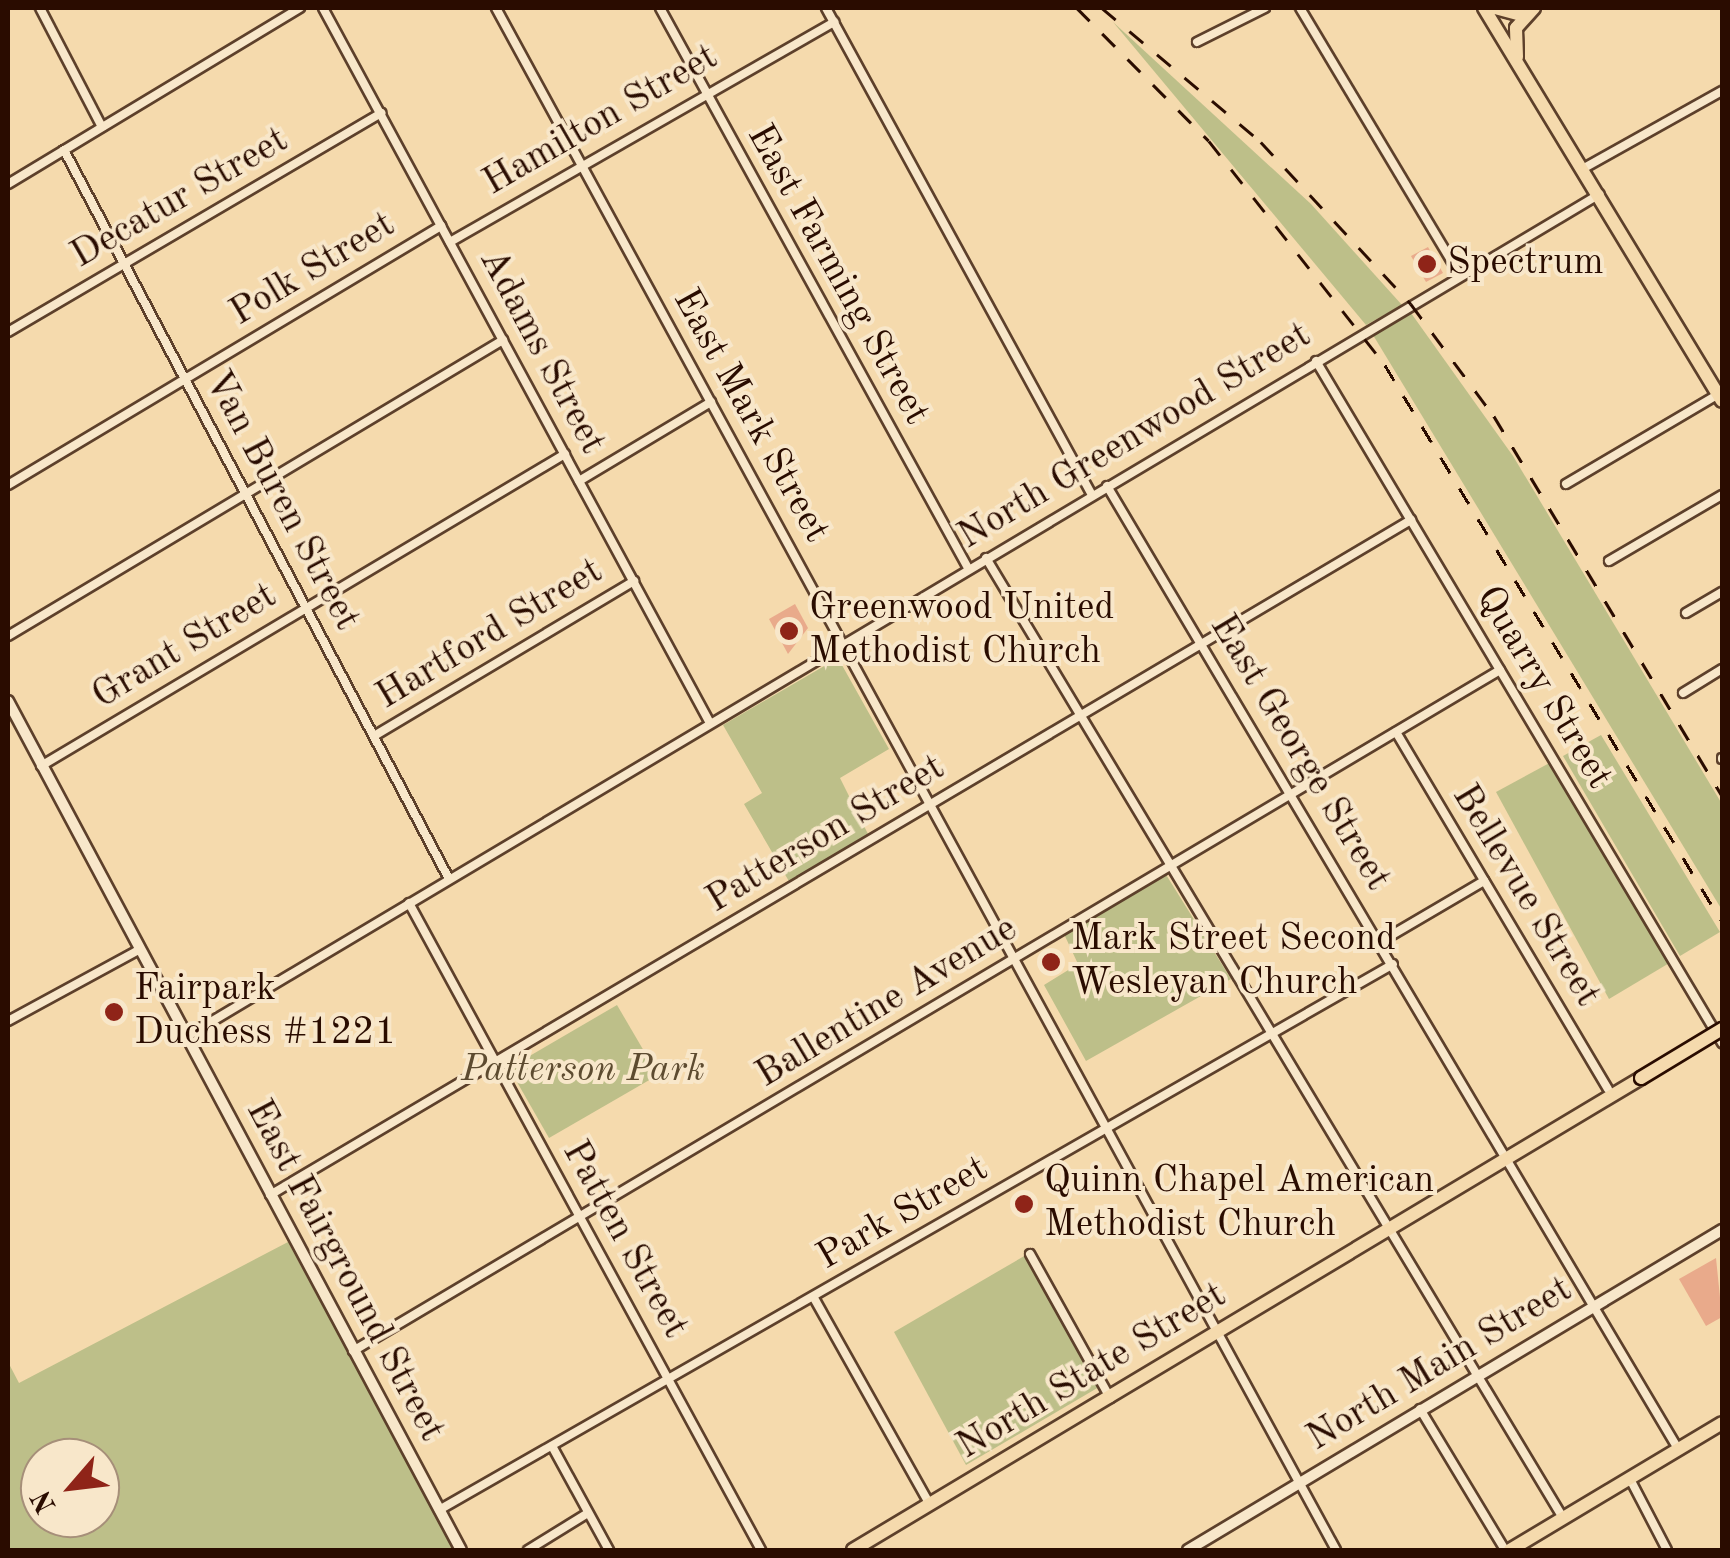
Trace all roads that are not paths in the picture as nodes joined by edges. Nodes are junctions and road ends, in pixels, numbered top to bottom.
1 (40, 8) edge
2 (300, 8) edge
3 (324, 8) edge
4 (496, 8) edge
5 (660, 8) edge
6 (826, 8) edge
7 (1266, 8) edge
8 (1300, 8) edge
9 (1484, 8) edge
10 (1495, 8) edge
11 (1527, 11) edge
12 (834, 22) junction
13 (1197, 42) dead end
14 (1518, 59) junction
15 (703, 90) junction
16 (1722, 91) edge
17 (381, 113) junction
18 (102, 127) junction
19 (64, 150) junction
20 (580, 162) junction
21 (1584, 168) junction
22 (8, 184) edge
23 (1600, 194) junction
24 (442, 226) junction
25 (450, 242) junction
26 (124, 264) junction
27 (1460, 274) junction
28 (8, 332) edge
29 (503, 340) junction
30 (1316, 361) junction
31 (185, 379) junction
32 (1721, 398) edge
33 (711, 402) junction
34 (565, 454) junction
35 (579, 481) junction
36 (1566, 484) dead end
37 (8, 485) edge
38 (1107, 486) junction
39 (246, 494) junction
40 (1092, 495) junction
41 (1722, 495) edge
42 (1411, 520) junction
43 (986, 558) junction
44 (1610, 560) dead end
45 (968, 568) junction
46 (634, 581) junction
47 (1722, 592) edge
48 (306, 607) junction
49 (1686, 613) dead end
50 (8, 636) edge
51 (844, 643) junction
52 (1202, 644) junction
53 (1722, 669) edge
54 (1500, 670) junction
55 (1683, 692) dead end
56 (8, 701) edge
57 (1081, 716) junction
58 (710, 723) junction
59 (1396, 732) junction
60 (374, 736) junction
61 (41, 766) junction
62 (1291, 794) junction
63 (931, 805) junction
64 (1170, 866) junction
65 (449, 879) junction
66 (1484, 880) junction
67 (410, 903) junction
68 (1380, 942) junction
69 (137, 951) junction
70 (1015, 959) junction
71 (1394, 964) junction
72 (8, 1021) edge
73 (1722, 1030) edge
74 (1271, 1034) junction
75 (184, 1038) junction
76 (1722, 1043) edge
77 (496, 1062) junction
78 (1608, 1089) dead end
79 (1107, 1128) junction
80 (1508, 1158) junction
81 (269, 1196) junction
82 (580, 1217) junction
83 (1388, 1230) junction
84 (1722, 1230) edge
85 (1030, 1254) dead end
86 (814, 1298) junction
87 (1596, 1306) junction
88 (1218, 1332) junction
89 (353, 1351) junction
90 (1476, 1377) junction
91 (668, 1380) junction
92 (1110, 1398) junction
93 (1420, 1409) junction
94 (1722, 1423) edge
95 (552, 1446) junction
96 (1678, 1449) junction
97 (1630, 1478) junction
98 (1300, 1483) junction
99 (929, 1504) junction
100 (439, 1510) junction
101 (588, 1512) junction
102 (1563, 1518) junction
103 (461, 1550) edge
104 (528, 1550) edge
105 (609, 1550) edge
106 (761, 1550) edge
107 (852, 1550) edge
108 (1188, 1550) edge
109 (1336, 1550) edge
110 (1508, 1550) edge
111 (1668, 1550) edge

1 - 18 street
2 - 18 street
3 - 17 street, Adams Street
4 - 20 street, East Mark Street
5 - 15 street, East Farming Street
6 - 12 street
7 - 13 street
8 - 27 street
9 - 14 main road
10 - 11 main road
11 - 14 main road
12 - 15 street, Hamilton Street
12 - 40 street
14 - 21 main road
15 - 20 street, Hamilton Street
15 - 45 street, East Farming Street
16 - 21 street
17 - 24 street, Adams Street
17 - 26 street, Decatur Street
18 - 19 street
19 - 22 street
19 - 26 street, Van Buren Street
20 - 25 street, Hamilton Street
20 - 33 street, East Mark Street
21 - 23 main road
23 - 27 street, North Greenwood Street
23 - 32 main road
24 - 25 street, Adams Street
24 - 31 street, Polk Street
25 - 29 street, Adams Street
26 - 28 street, Decatur Street
26 - 31 street, Van Buren Street
27 - 30 street, North Greenwood Street
29 - 34 street, Adams Street
29 - 39 street
30 - 38 street, North Greenwood Street
30 - 42 street, Quarry Street
31 - 37 street, Polk Street
31 - 39 street, Van Buren Street
32 - 36 street
33 - 35 street
33 - 51 street, East Mark Street
34 - 35 street, Adams Street
34 - 48 street, Grant Street
35 - 46 street, Adams Street
38 - 40 street, North Greenwood Street
38 - 52 street, East George Street
39 - 48 street, Van Buren Street
39 - 50 street
40 - 43 street, North Greenwood Street
41 - 44 street
42 - 52 street, Patterson Street
42 - 54 street, Quarry Street
43 - 45 street, North Greenwood Street
43 - 57 street
45 - 51 street, North Greenwood Street
46 - 58 street, Adams Street
46 - 60 street, Hartford Street
47 - 49 street
48 - 60 street, Van Buren Street
48 - 61 street, Grant Street
51 - 58 street, North Greenwood Street
51 - 63 street, East Mark Street
52 - 57 street, Patterson Street
52 - 62 street, East George Street
53 - 55 street
54 - 59 street, Ballentine Avenue
54 - 76 street, Quarry Street
56 - 61 street, East Fairground Street
57 - 63 street, Patterson Street
57 - 64 street
58 - 65 street, North Greenwood Street
59 - 62 street, Ballentine Avenue
59 - 66 street, Bellevue Street
60 - 65 street, Van Buren Street
61 - 69 street, East Fairground Street
62 - 64 street, Ballentine Avenue
62 - 68 street, East George Street
63 - 70 street, East Mark Street
63 - 77 street, Patterson Street
64 - 70 street, Ballentine Avenue
64 - 74 street
65 - 67 street, North Greenwood Street
66 - 68 street
66 - 78 street, Bellevue Street
67 - 75 street, North Greenwood Street
67 - 77 street, Patten Street
68 - 71 street, East George Street
69 - 72 street
69 - 75 street, East Fairground Street
70 - 79 street, East Mark Street
70 - 82 street, Ballentine Avenue
71 - 74 street, Park Street
71 - 80 street, East George Street
73 - 80 main road, North State Street, bridge
74 - 79 street, Park Street
74 - 83 street
75 - 81 street, East Fairground Street
77 - 81 street, Patterson Street
77 - 82 street, Patten Street
79 - 86 street, Park Street
79 - 88 street, East Mark Street
80 - 83 main road, North State Street
80 - 87 street, East George Street
81 - 89 street, East Fairground Street
82 - 89 street, Ballentine Avenue
82 - 91 street, Patten Street
83 - 88 main road, North State Street
83 - 90 street
84 - 87 street, North Main Street
85 - 92 street
86 - 91 street, Park Street
86 - 99 street
87 - 90 street, North Main Street
87 - 96 street, East George Street
88 - 92 main road, North State Street
88 - 98 street, East Mark Street
89 - 100 street, East Fairground Street
90 - 93 street, North Main Street
90 - 102 street
91 - 95 street, Park Street
91 - 106 street, Patten Street
92 - 99 main road, North State Street
93 - 98 street, North Main Street
93 - 110 street
94 - 96 main road
95 - 100 street, Park Street
95 - 101 street
96 - 97 main road
97 - 102 main road
97 - 111 street
98 - 108 street, North Main Street
98 - 109 street, East Mark Street
99 - 107 main road, North State Street
100 - 103 street, East Fairground Street
101 - 104 street
101 - 105 street
102 - 110 main road

